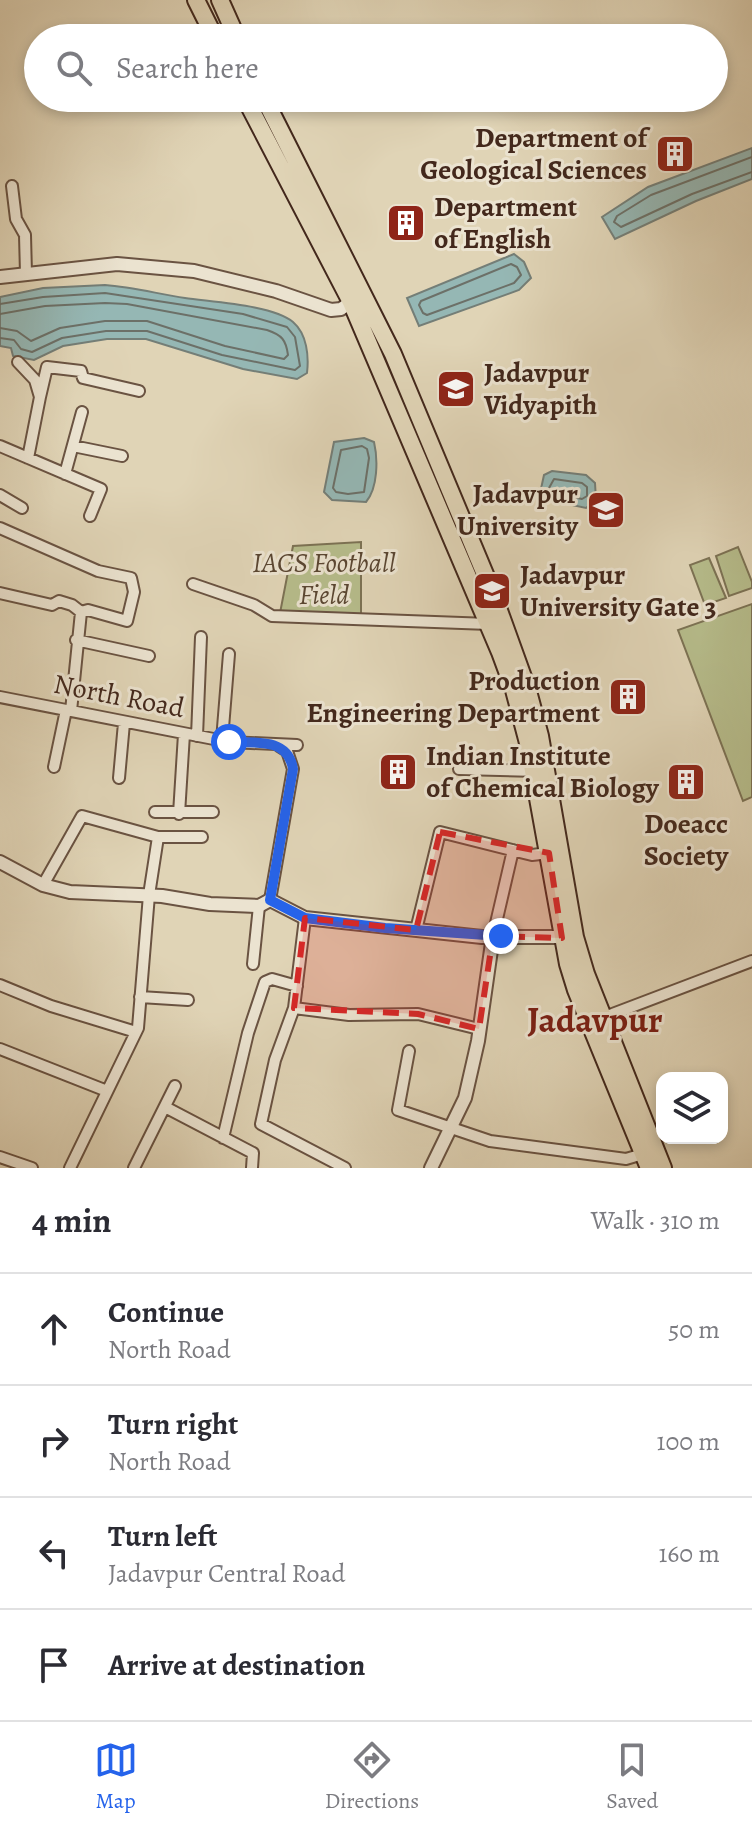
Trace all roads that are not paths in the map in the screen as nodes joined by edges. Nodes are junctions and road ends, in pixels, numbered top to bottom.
1 (196, 0) edge
2 (220, 0) edge
3 (208, 24) edge
4 (231, 24) edge
5 (253, 112) edge
6 (270, 112) edge
7 (12, 186) dead end
8 (26, 274) junction
9 (0, 277) edge
10 (356, 298) junction
11 (18, 362) dead end
12 (139, 391) dead end
13 (40, 397) junction
14 (82, 412) dead end
15 (0, 446) edge
16 (73, 446) junction
17 (122, 456) dead end
18 (28, 458) junction
19 (65, 474) junction
20 (0, 495) edge
21 (22, 508) dead end
22 (90, 516) dead end
23 (0, 528) edge
24 (193, 584) dead end
25 (0, 593) edge
26 (81, 612) junction
27 (489, 624) junction
28 (201, 637) dead end
29 (76, 640) junction
30 (229, 654) dead end
31 (149, 656) dead end
32 (0, 697) edge
33 (69, 710) junction
34 (124, 723) junction
35 (184, 734) junction
36 (197, 736) junction
37 (222, 740) junction
38 (277, 744) junction
39 (297, 745) dead end
40 (54, 767) dead end
41 (459, 769) dead end
42 (540, 770) junction
43 (119, 778) dead end
44 (155, 812) dead end
45 (213, 812) dead end
46 (179, 814) junction
47 (158, 837) junction
48 (202, 837) dead end
49 (513, 850) junction
50 (549, 853) junction
51 (0, 862) edge
52 (43, 885) junction
53 (149, 895) junction
54 (265, 903) junction
55 (305, 918) junction
56 (416, 930) junction
57 (489, 938) junction
58 (569, 941) junction
59 (752, 961) edge
60 (253, 964) dead end
61 (0, 985) edge
62 (297, 986) junction
63 (140, 997) junction
64 (188, 1000) dead end
65 (294, 1008) junction
66 (602, 1018) junction
67 (479, 1029) junction
68 (136, 1032) junction
69 (0, 1049) edge
70 (409, 1051) dead end
71 (175, 1086) dead end
72 (107, 1091) junction
73 (165, 1107) junction
74 (451, 1126) junction
75 (223, 1138) junction
76 (0, 1157) edge
77 (646, 1161) edge
78 (30, 1168) edge
79 (70, 1168) edge
80 (134, 1168) edge
81 (252, 1168) edge
82 (345, 1168) edge
83 (431, 1168) edge
84 (663, 1168) edge

1 - 3 main road
2 - 4 main road
5 - 10 main road
6 - 10 main road
7 - 8 street
8 - 9 street
8 - 10 street
10 - 27 main road
10 - 42 main road
11 - 13 street
12 - 13 street
13 - 18 street
14 - 16 street
15 - 18 street
16 - 17 street
16 - 19 street
18 - 19 street
19 - 22 street
20 - 21 street
23 - 26 street
24 - 27 street
25 - 26 street
26 - 29 street
27 - 42 main road
28 - 36 street
29 - 31 street
29 - 33 street
30 - 37 street
32 - 33 street, North Road
33 - 34 street, North Road
33 - 40 street
34 - 35 street, North Road
34 - 43 street
35 - 36 street, North Road
35 - 46 street
36 - 37 street, North Road
37 - 38 street, North Road
38 - 39 street, North Road
38 - 54 street
41 - 42 street
42 - 50 main road
42 - 58 main road
44 - 46 street
45 - 46 street
47 - 48 street
47 - 52 street
47 - 53 street
49 - 50 street
49 - 56 street
49 - 57 street
50 - 58 main road
51 - 52 street
52 - 53 street
53 - 54 street
53 - 63 street
54 - 55 street
54 - 60 street
55 - 56 street
55 - 62 street
56 - 57 street
57 - 58 street
57 - 67 street
58 - 66 main road
58 - 77 main road
59 - 66 street
61 - 68 street
62 - 65 street
62 - 75 street
63 - 64 street
63 - 68 street
65 - 67 street
65 - 82 street
66 - 84 main road
67 - 74 street
68 - 72 street
69 - 72 street
70 - 74 street
71 - 73 street
72 - 79 street
73 - 75 street
73 - 80 street
74 - 77 street
74 - 83 street
75 - 81 street
76 - 78 street

